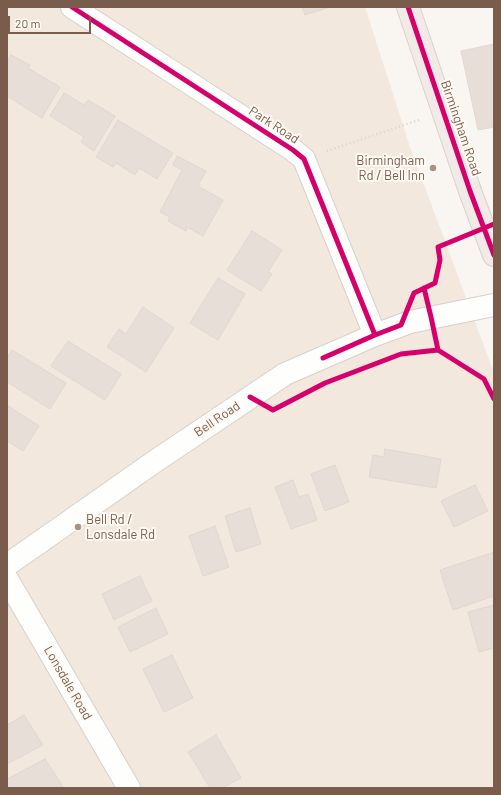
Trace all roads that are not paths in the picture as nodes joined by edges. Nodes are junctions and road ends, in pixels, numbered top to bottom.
1 (72, 7) edge
2 (408, 7) edge
3 (494, 255) edge
4 (494, 305) edge
5 (375, 335) junction
6 (7, 565) edge
7 (7, 579) edge
8 (129, 788) edge

1 - 5 street, Park Road
2 - 3 highway, Birmingham Road
4 - 5 street, Bell Road
5 - 6 street, Bell Road
7 - 8 street, Lonsdale Road

